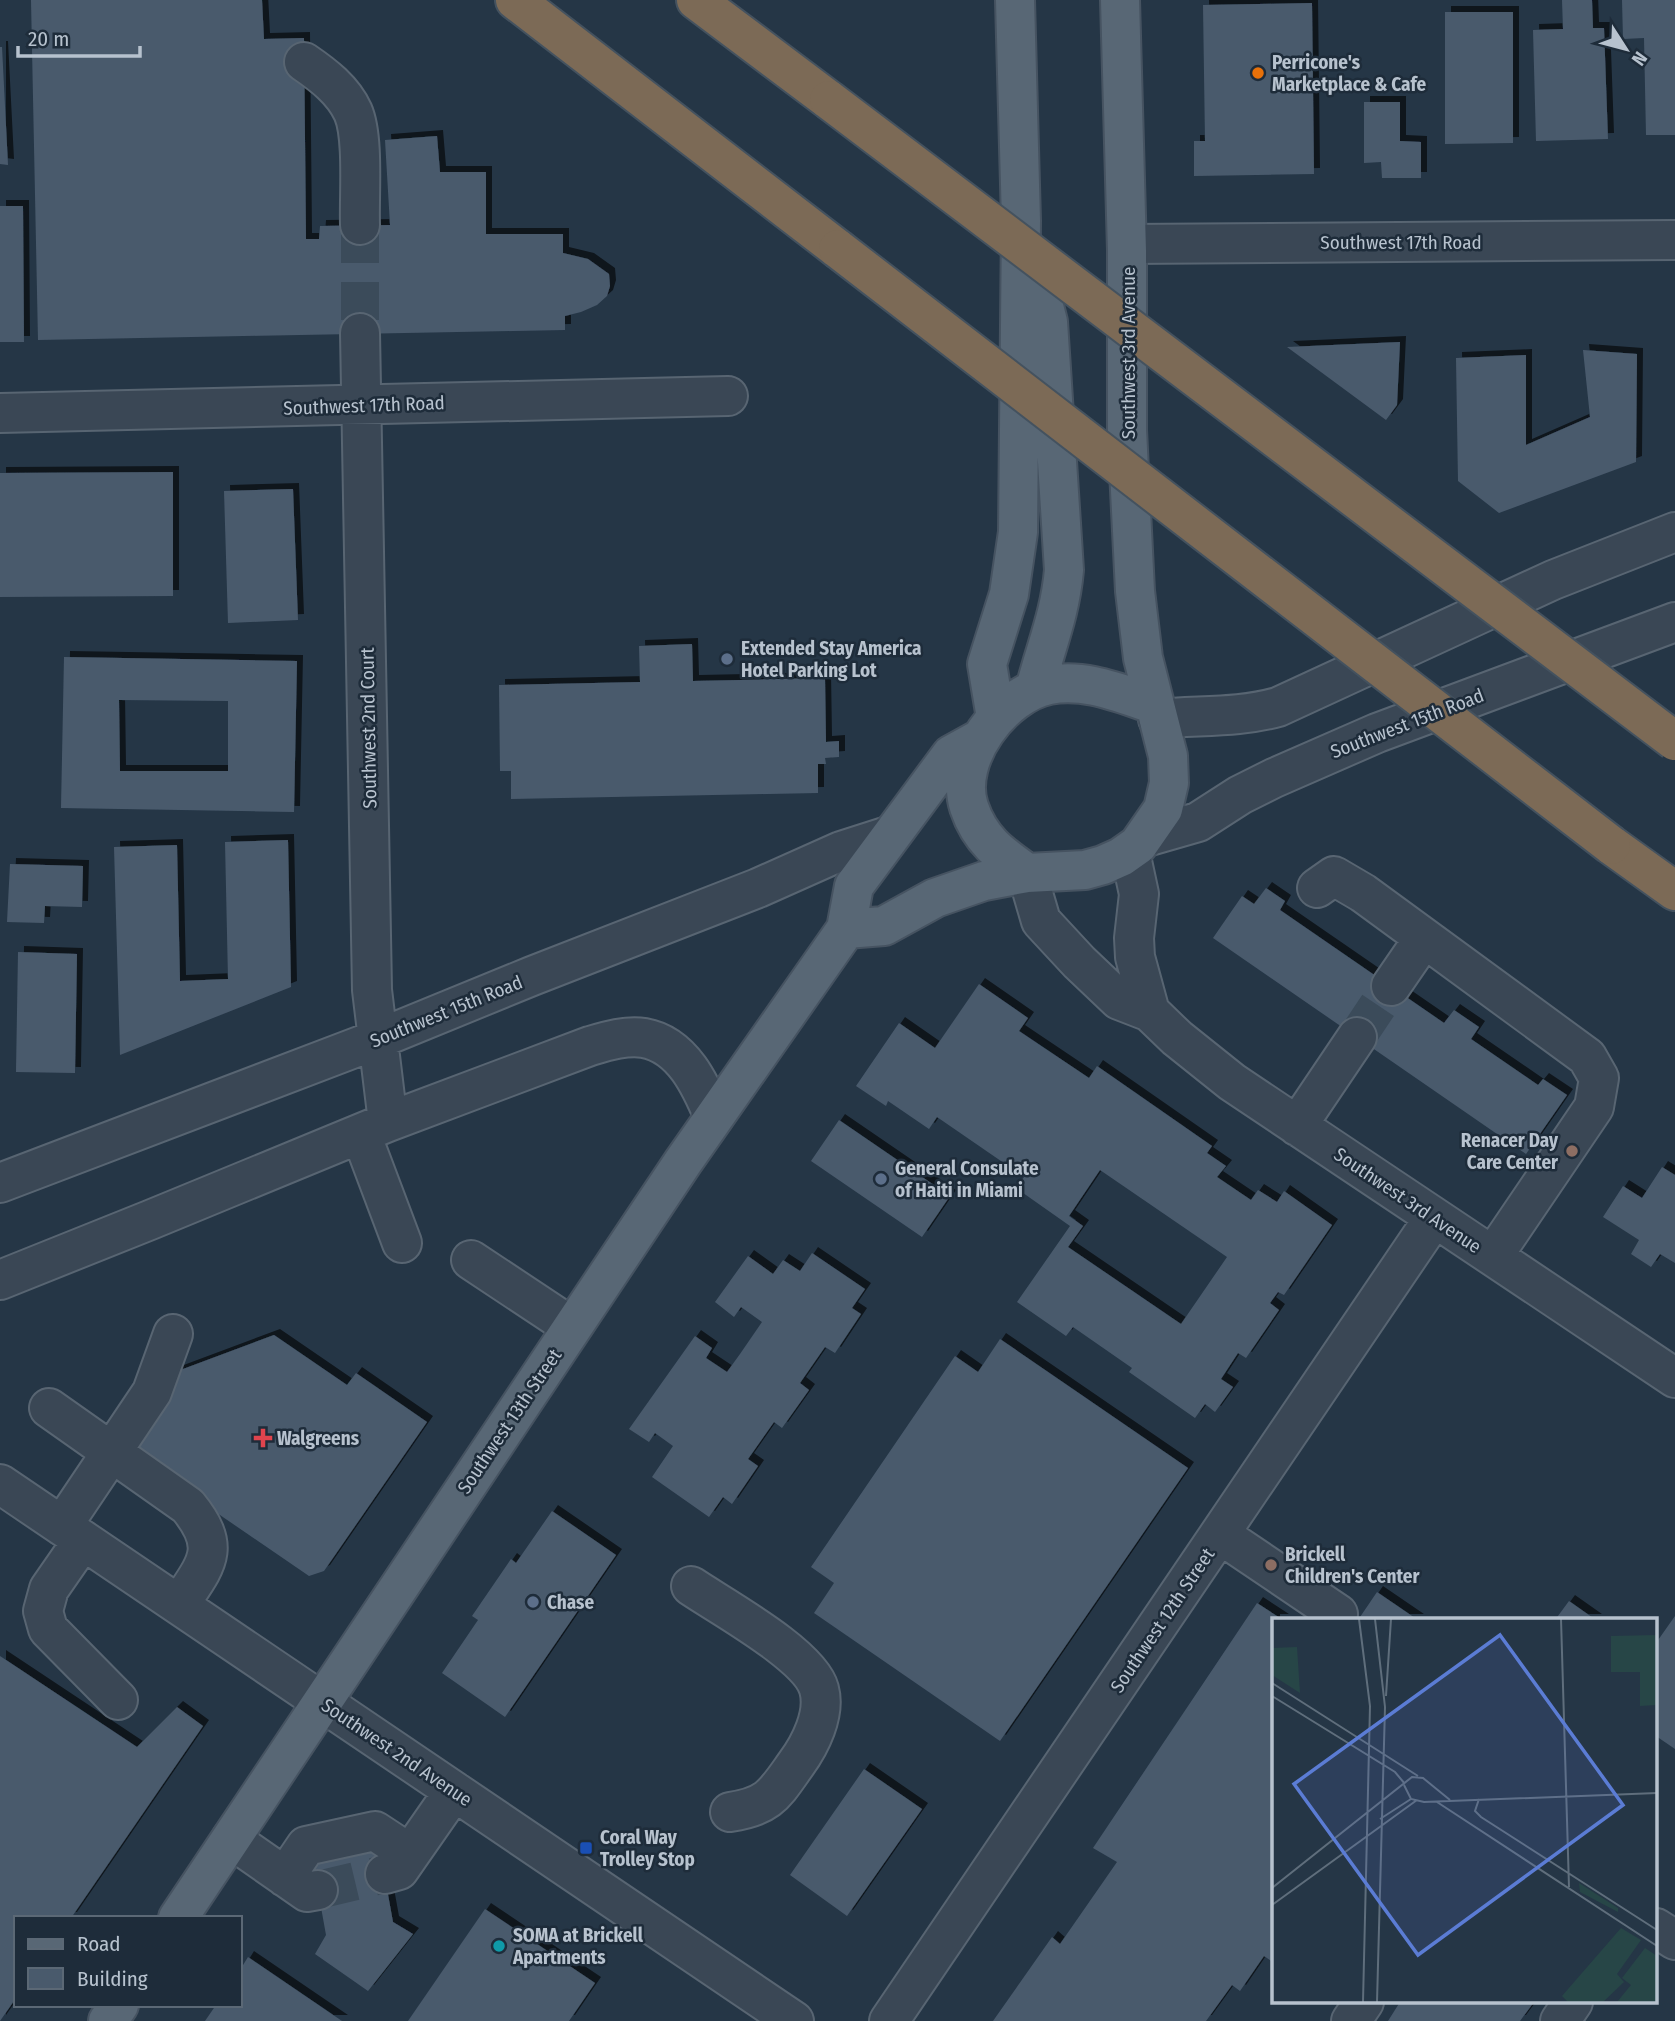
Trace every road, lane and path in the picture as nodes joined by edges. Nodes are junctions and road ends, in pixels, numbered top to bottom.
1 (515, 0) edge
2 (696, 0) edge
3 (1016, 0) edge
4 (1121, 0) edge
5 (304, 62) dead end
6 (1021, 221) junction
7 (360, 225) tunnel mouth
8 (1675, 240) edge
9 (1127, 244) junction
10 (360, 333) tunnel mouth
11 (728, 396) dead end
12 (362, 405) junction
13 (0, 413) edge
14 (1675, 532) edge
15 (1675, 622) edge
16 (1035, 689) junction
17 (1155, 711) junction
18 (988, 729) junction
19 (1675, 741) edge
20 (891, 835) junction
21 (1138, 844) junction
22 (1027, 873) junction
23 (1317, 887) dead end
24 (1675, 891) edge
25 (846, 929) junction
26 (1424, 938) junction
27 (1391, 986) tunnel mouth
28 (1150, 1012) junction
29 (1357, 1037) tunnel mouth
30 (378, 1039) junction
31 (714, 1117) junction
32 (1297, 1125) junction
33 (375, 1128) junction
34 (0, 1183) edge
35 (1434, 1218) junction
36 (402, 1243) dead end
37 (1493, 1256) junction
38 (471, 1260) dead end
39 (0, 1280) edge
40 (572, 1327) junction
41 (173, 1334) dead end
42 (1675, 1378) edge
43 (49, 1408) dead end
44 (111, 1453) junction
45 (0, 1484) edge
46 (73, 1533) junction
47 (1221, 1535) junction
48 (691, 1587) dead end
49 (180, 1605) junction
50 (1338, 1614) dead end
51 (118, 1700) dead end
52 (323, 1702) junction
53 (454, 1791) junction
54 (730, 1812) dead end
55 (231, 1839) junction
56 (179, 1916) edge
57 (1658, 1929) edge
58 (1675, 1940) edge
59 (1363, 2004) edge
60 (1572, 2004) edge
61 (794, 2021) edge
62 (889, 2021) edge
63 (1351, 2021) edge
64 (1560, 2021) edge

1 - 24 highway, bridge
2 - 19 highway, bridge
3 - 6 main road
4 - 9 main road, Southwest 3rd Avenue
5 - 7 street
6 - 16 main road
6 - 18 main road
8 - 9 street, Southwest 17th Road
9 - 17 main road, Southwest 3rd Avenue
10 - 12 street, Southwest 2nd Court
11 - 12 street, Southwest 17th Road
12 - 13 street, Southwest 17th Road
12 - 30 street, Southwest 2nd Court
14 - 17 street
15 - 21 street, Southwest 15th Road
16 - 17 main road
16 - 18 main road
17 - 21 main road
18 - 20 main road, Southwest 13th Street
18 - 22 main road
20 - 25 main road, Southwest 13th Street
20 - 30 street, Southwest 15th Road
21 - 22 main road
21 - 28 street
22 - 25 main road
22 - 28 street, Southwest 3rd Avenue
23 - 26 street
25 - 31 main road, Southwest 13th Street
26 - 27 street
26 - 37 street
28 - 32 street, Southwest 3rd Avenue
29 - 32 street
30 - 33 street, Southwest 2nd Court
30 - 34 street, Southwest 15th Road
31 - 33 street
31 - 40 main road, Southwest 13th Street
32 - 35 street, Southwest 3rd Avenue
33 - 36 street, Southwest 2nd Court
33 - 39 street
35 - 37 street, Southwest 3rd Avenue
35 - 47 street, Southwest 12th Street
37 - 42 street, Southwest 3rd Avenue
38 - 40 street
40 - 52 main road, Southwest 13th Street
41 - 44 street
43 - 44 street
44 - 46 street
44 - 49 street
45 - 46 street, Southwest 2nd Avenue
46 - 49 street, Southwest 2nd Avenue
46 - 51 street
47 - 50 street
47 - 62 street, Southwest 12th Street
48 - 54 street
49 - 52 street, Southwest 2nd Avenue
52 - 53 street, Southwest 2nd Avenue
52 - 55 main road, Southwest 13th Street
53 - 55 street
53 - 61 street, Southwest 2nd Avenue
55 - 56 main road, Southwest 13th Street
57 - 58 street
59 - 63 street
60 - 64 street

